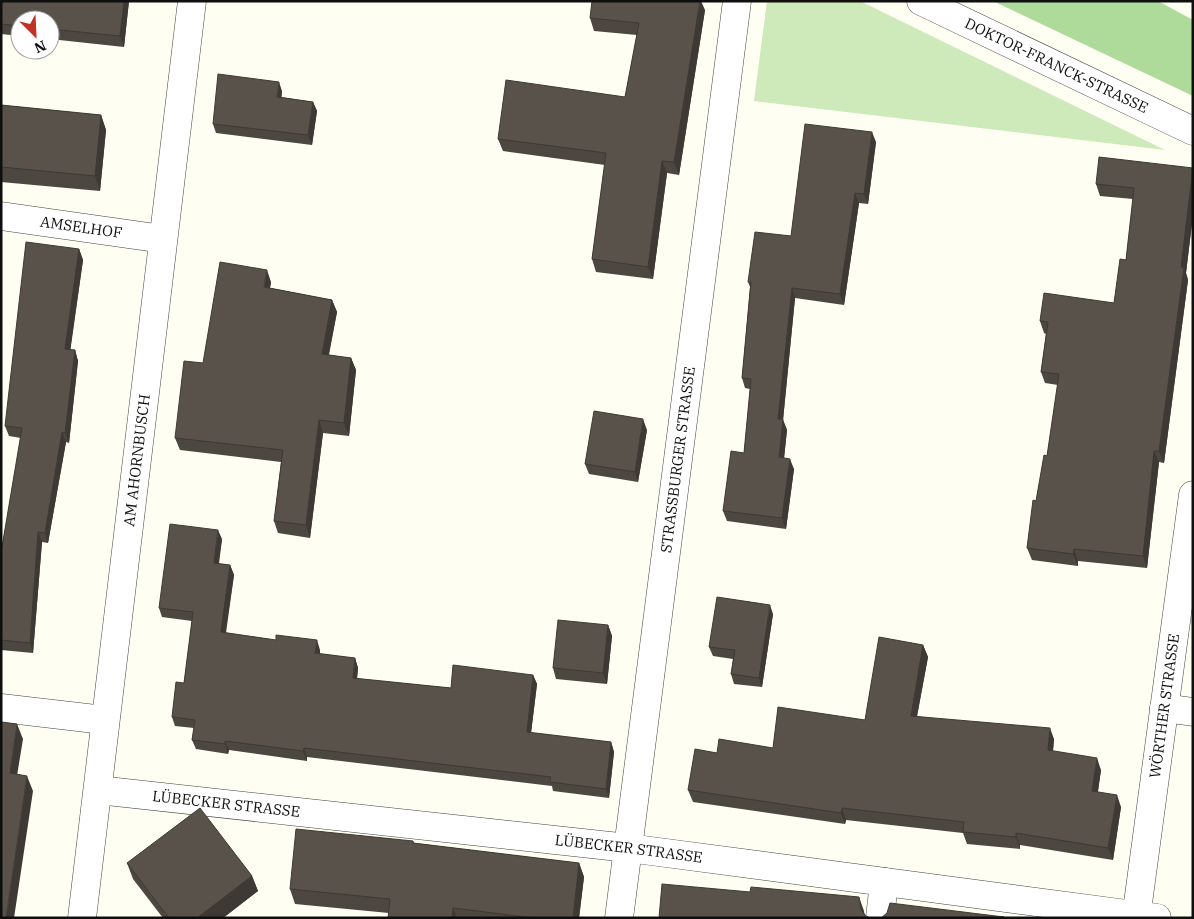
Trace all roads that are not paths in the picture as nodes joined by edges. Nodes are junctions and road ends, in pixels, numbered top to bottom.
1 (192, 1) edge
2 (737, 1) edge
3 (921, 1) edge
4 (1193, 131) edge
5 (1, 216) edge
6 (163, 239) junction
7 (1193, 495) edge
8 (1, 708) edge
9 (1164, 708) junction
10 (1193, 712) edge
11 (104, 720) junction
12 (98, 790) junction
13 (628, 848) junction
14 (884, 882) junction
15 (1143, 917) edge
16 (82, 918) edge
17 (619, 918) edge
18 (880, 918) edge

1 - 6 street, AM AHORNBUSCH
2 - 13 street, STRASSBURGER STRASSE
3 - 4 street, DOKTOR-FRANCK-STRASSE
5 - 6 street, AMSELHOF
6 - 11 street, AM AHORNBUSCH
7 - 9 street, WÖRTHER STRASSE
8 - 11 street
9 - 10 street
9 - 15 street, WÖRTHER STRASSE
11 - 12 street, AM AHORNBUSCH
12 - 13 street, LÜBECKER STRASSE
12 - 16 street, AM AHORNBUSCH
13 - 14 street, LÜBECKER STRASSE
13 - 17 street, STRASSBURGER STRASSE
14 - 15 street, LÜBECKER STRASSE
14 - 18 street

